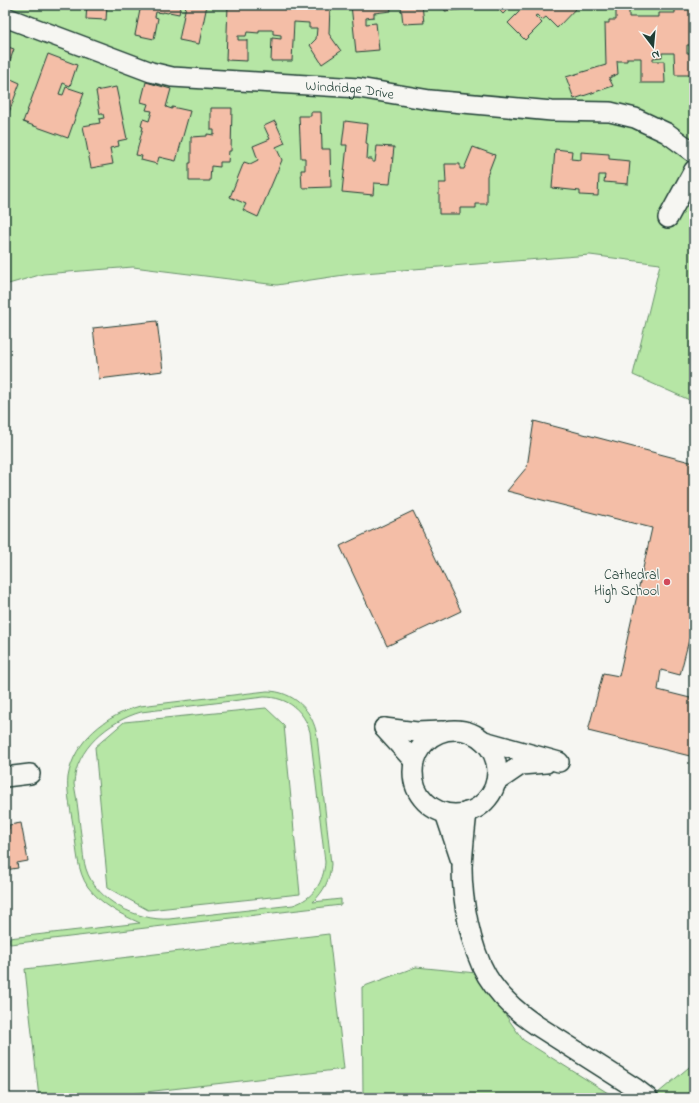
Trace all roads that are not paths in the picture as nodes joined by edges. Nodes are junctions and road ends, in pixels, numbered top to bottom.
1 (5, 17) edge
2 (694, 153) edge
3 (694, 170) edge
4 (668, 218) dead end
5 (444, 731) junction
6 (484, 741) junction
7 (414, 762) junction
8 (30, 774) dead end
9 (5, 776) edge
10 (496, 782) junction
11 (467, 812) junction
12 (445, 813) junction
13 (462, 867) junction
14 (648, 1098) edge

1 - 2 street, Windridge Drive
3 - 4 street
5 - 6 street
5 - 7 street
5 - 7 street
6 - 10 street
6 - 10 street
7 - 12 street
8 - 9 street
10 - 11 street
11 - 12 street
11 - 13 street
12 - 13 street
13 - 14 street

